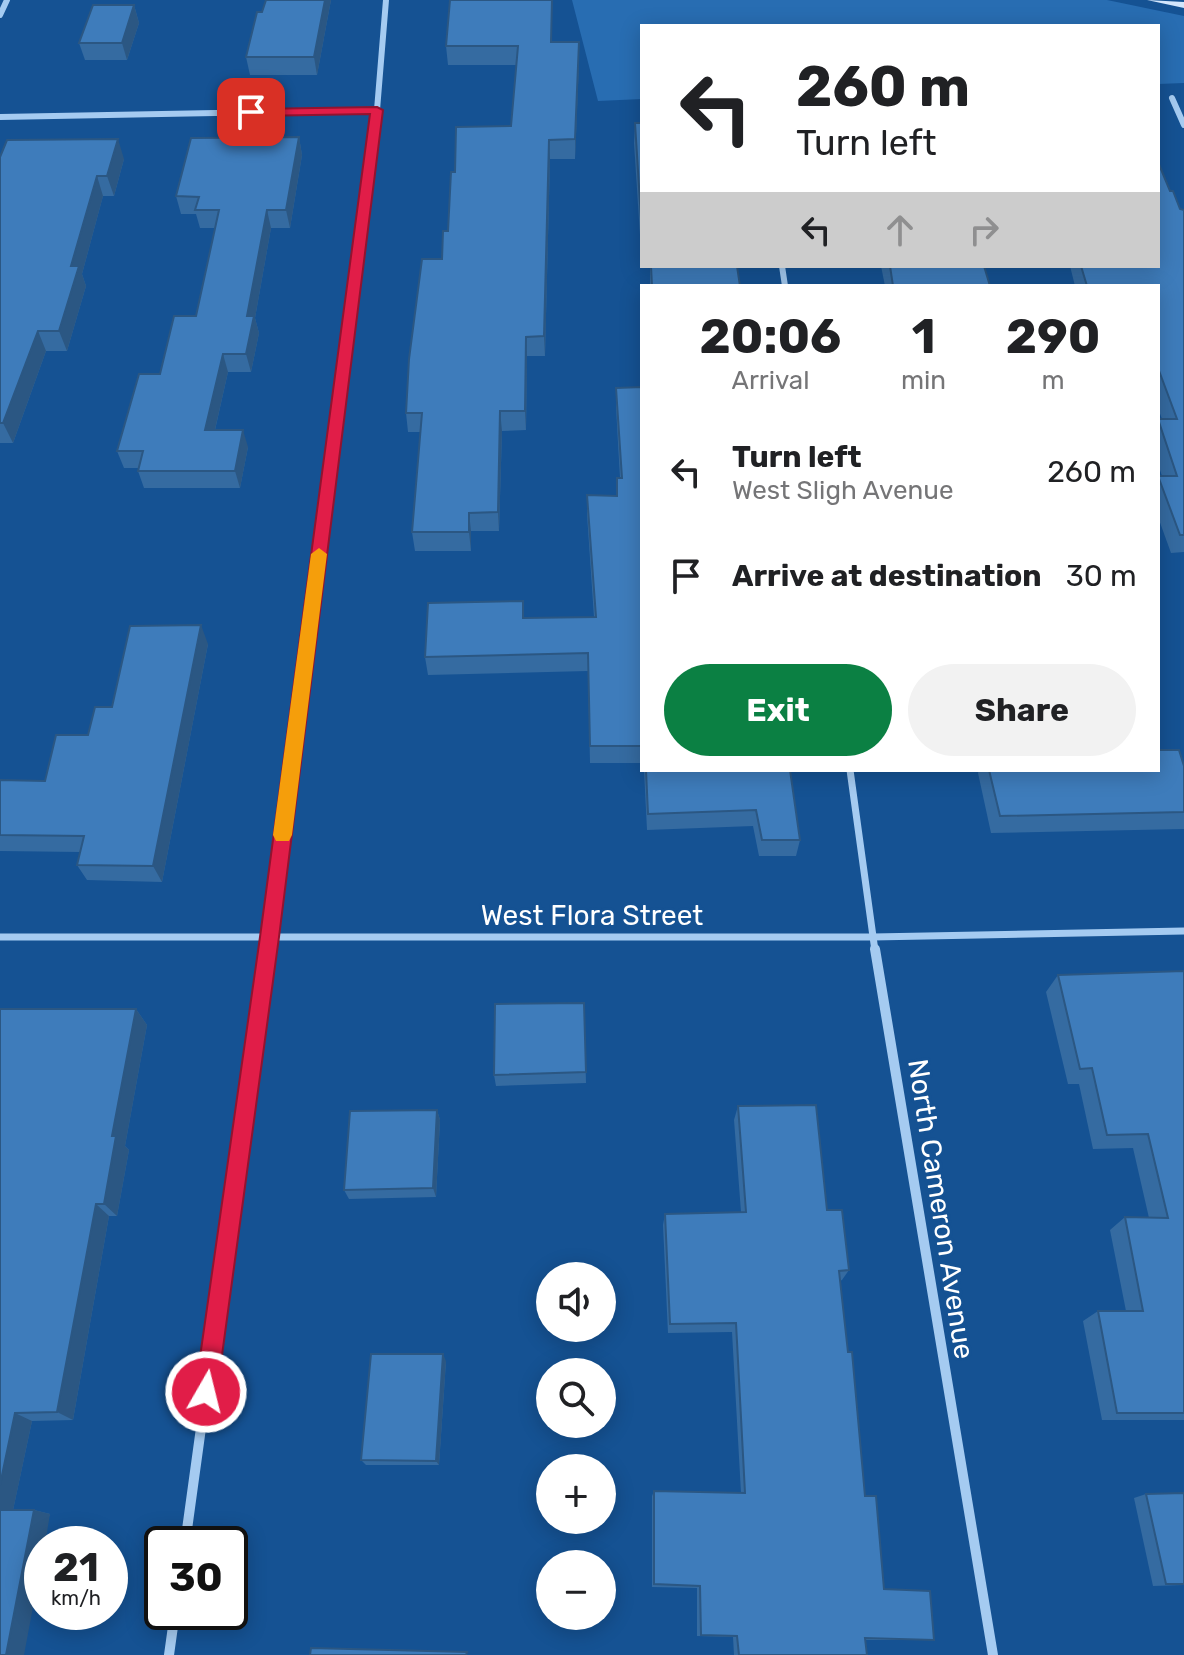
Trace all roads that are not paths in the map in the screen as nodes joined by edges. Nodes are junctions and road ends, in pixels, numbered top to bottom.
1 (7, 0) edge
2 (386, 0) edge
3 (1152, 0) edge
4 (1184, 5) edge
5 (0, 15) edge
6 (1172, 98) dead end
7 (377, 110) junction
8 (0, 117) edge
9 (1184, 125) edge
10 (850, 772) edge
11 (1184, 931) edge
12 (0, 937) edge
13 (269, 937) junction
14 (873, 937) junction
15 (187, 1526) edge
16 (172, 1630) edge
17 (169, 1655) edge
18 (993, 1655) edge

1 - 5 street
2 - 7 street
3 - 4 main road
6 - 9 street
7 - 8 street
7 - 13 street
10 - 14 street, North Cameron Avenue
11 - 14 street, West Flora Street
12 - 13 street, West Flora Street
13 - 14 street, West Flora Street
13 - 15 street
14 - 18 street, North Cameron Avenue
16 - 17 street

